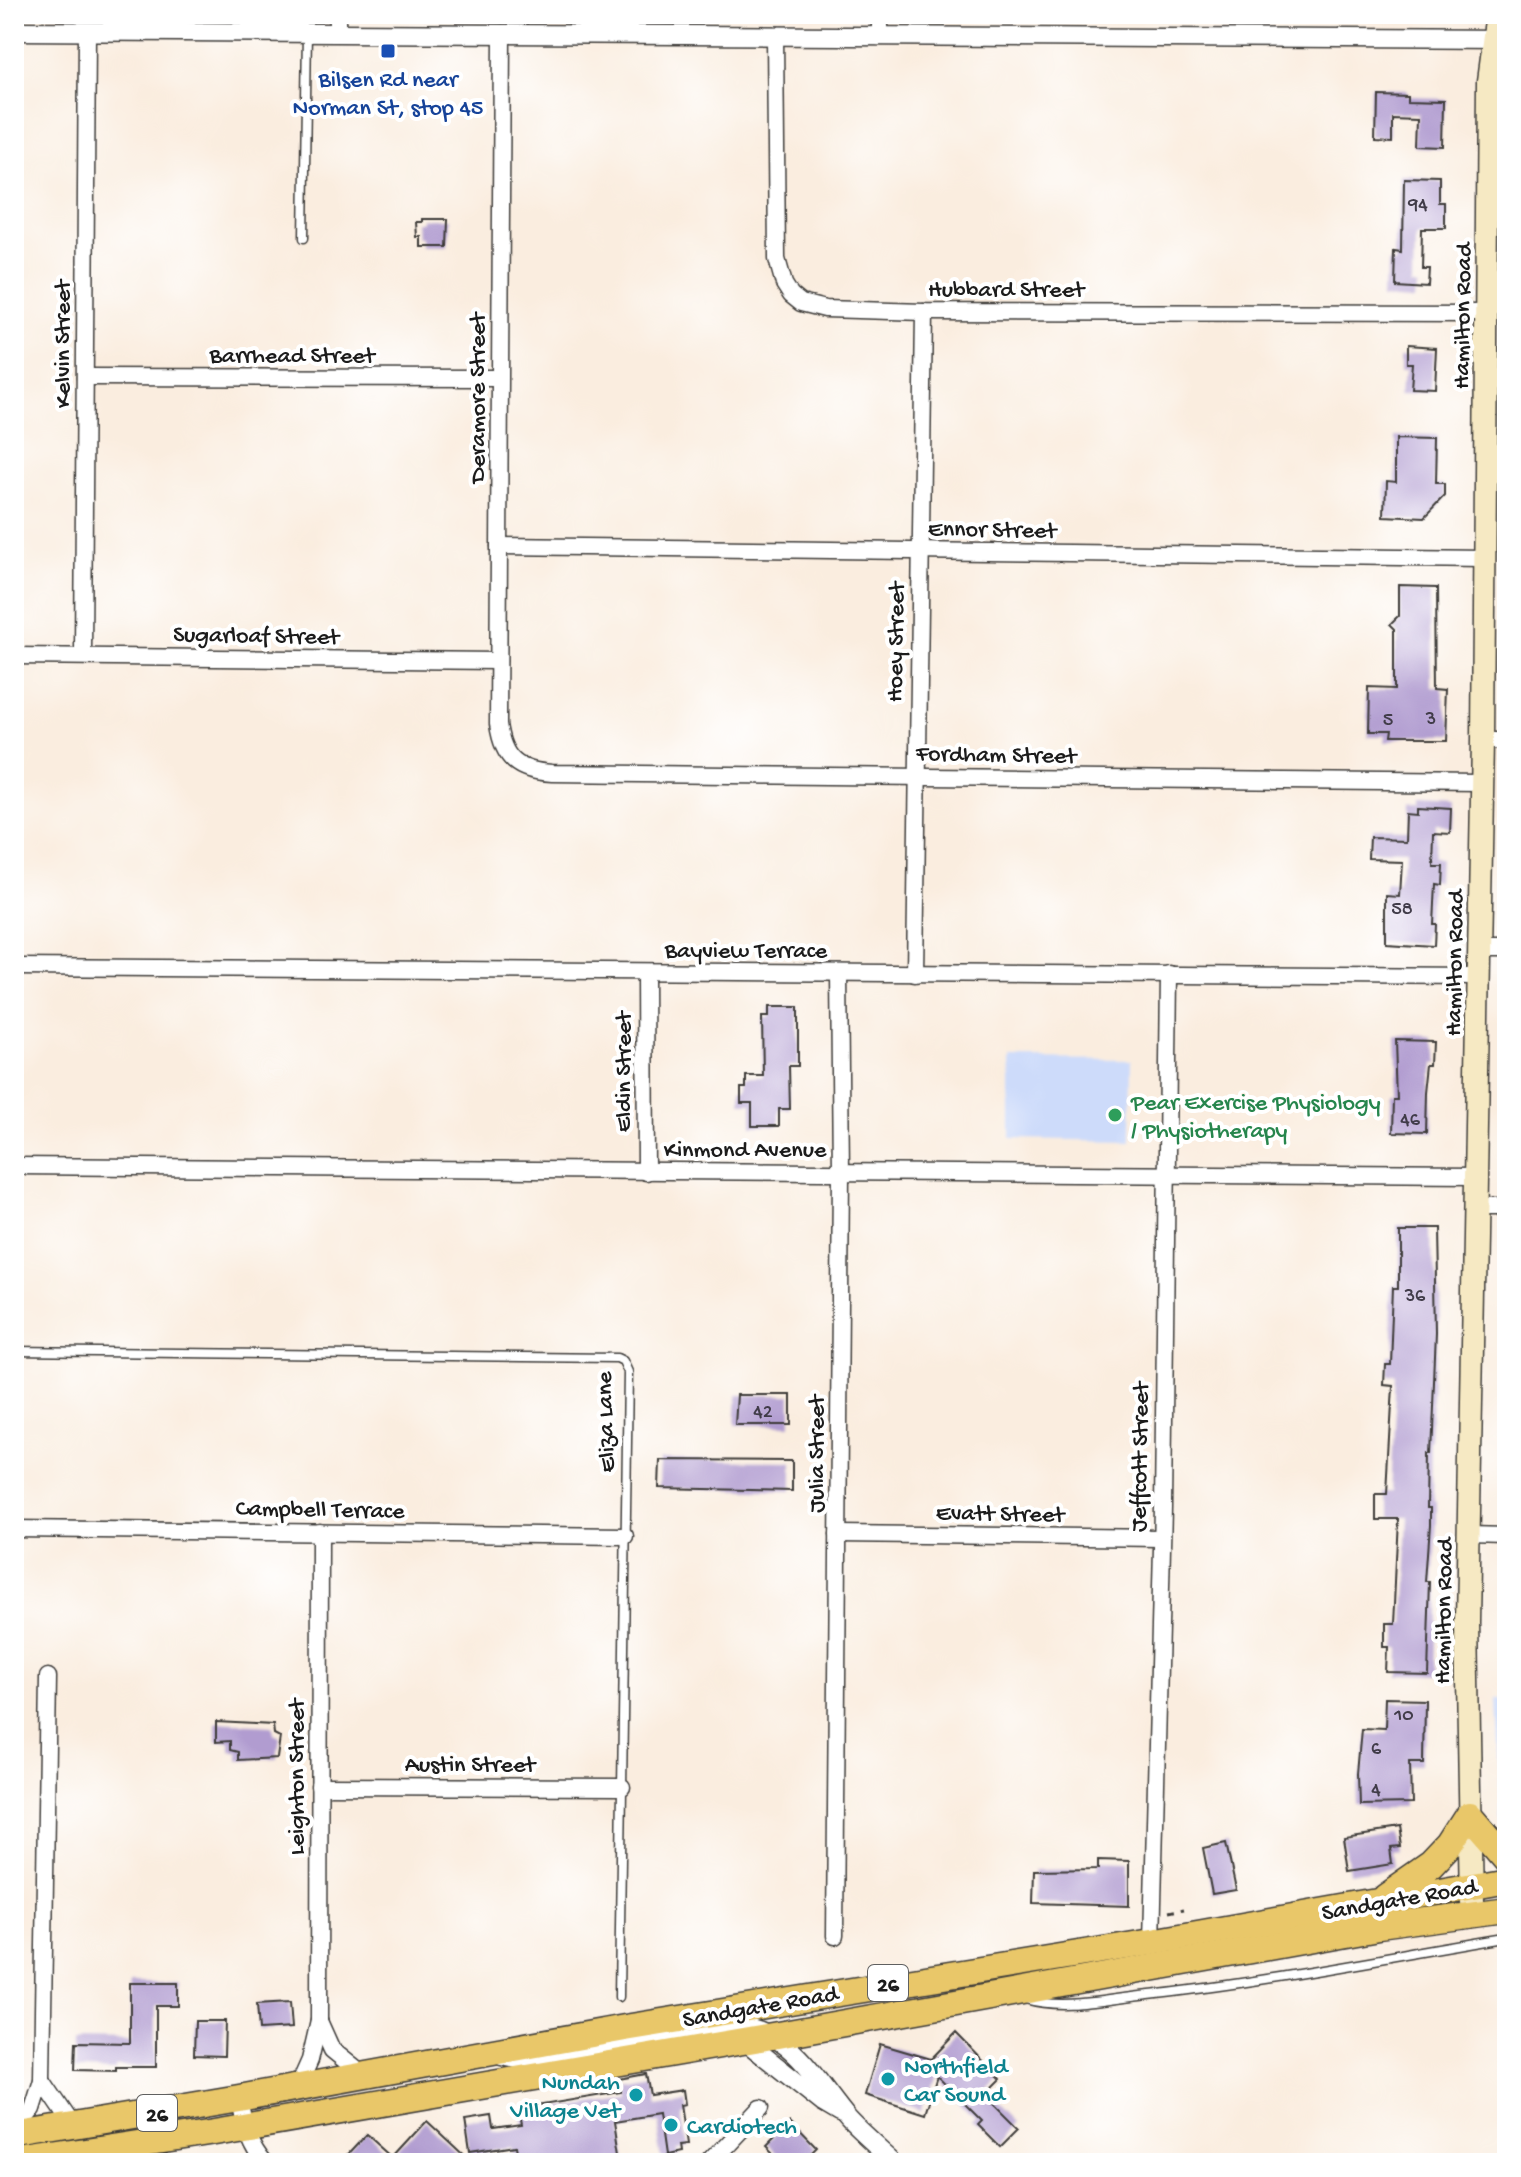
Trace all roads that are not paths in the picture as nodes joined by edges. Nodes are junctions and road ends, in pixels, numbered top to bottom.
1 (610, 14) edge
2 (880, 14) edge
3 (1497, 14) edge
4 (163, 22) edge
5 (337, 23) edge
6 (14, 31) edge
7 (87, 31) junction
8 (307, 31) junction
9 (502, 33) junction
10 (609, 34) junction
11 (775, 35) junction
12 (880, 35) junction
13 (1499, 40) edge
14 (304, 238) dead end
15 (924, 312) junction
16 (1487, 313) junction
17 (85, 377) junction
18 (499, 378) junction
19 (499, 546) junction
20 (919, 551) junction
21 (1484, 558) junction
22 (14, 656) edge
23 (83, 656) junction
24 (498, 661) junction
25 (1483, 740) junction
26 (1507, 740) edge
27 (512, 761) joint
28 (916, 776) junction
29 (1481, 783) junction
30 (1479, 951) junction
31 (1507, 951) edge
32 (14, 967) edge
33 (645, 972) junction
34 (839, 973) junction
35 (915, 974) junction
36 (1169, 974) junction
37 (1478, 977) junction
38 (14, 1166) edge
39 (646, 1172) junction
40 (841, 1172) junction
41 (1166, 1175) junction
42 (1476, 1177) junction
43 (1476, 1209) junction
44 (1507, 1209) edge
45 (14, 1351) edge
46 (14, 1529) edge
47 (320, 1532) junction
48 (838, 1534) junction
49 (1469, 1535) junction
50 (625, 1536) junction
51 (1507, 1536) edge
52 (1161, 1538) junction
53 (48, 1677) dead end
54 (319, 1786) junction
55 (622, 1787) junction
56 (1470, 1814) junction
57 (1507, 1857) edge
58 (1507, 1879) edge
59 (1472, 1885) junction
60 (1379, 1902) junction
61 (1507, 1910) edge
62 (1473, 1914) junction
63 (835, 1936) dead end
64 (1507, 1938) edge
65 (1152, 1942) junction
66 (1010, 1994) junction
67 (619, 1997) dead end
68 (319, 2021) junction
69 (772, 2036) junction
70 (745, 2041) junction
71 (484, 2054) junction
72 (363, 2075) junction
73 (42, 2080) junction
74 (298, 2087) junction
75 (239, 2098) junction
76 (761, 2108) dead end
77 (849, 2119) junction
78 (74, 2127) junction
79 (244, 2127) junction
80 (14, 2134) edge
81 (14, 2163) edge
82 (266, 2163) edge
83 (709, 2163) edge
84 (895, 2163) edge

1 - 10 street
2 - 12 street
3 - 13 main road, Hamilton Road
4 - 7 street
4 - 8 street
5 - 8 street
5 - 9 street
6 - 7 street
7 - 17 street, Kelvin Street
8 - 14 lane
9 - 10 street
9 - 18 street, Deramore Street
10 - 11 street
11 - 12 street
11 - 15 street, Hubbard Street
12 - 13 street
13 - 16 main road, Hamilton Road
15 - 16 street, Hubbard Street
15 - 20 street, Hoey Street
16 - 21 main road, Hamilton Road
17 - 18 street, Barrhead Street
17 - 23 street, Kelvin Street
18 - 19 street, Deramore Street
19 - 20 street, Ennor Street
19 - 24 street, Deramore Street
20 - 21 street, Ennor Street
20 - 28 street, Hoey Street
21 - 25 main road, Hamilton Road
22 - 23 street, Sugarloaf Street
23 - 24 street, Sugarloaf Street
24 - 27 street, Deramore Street
25 - 26 street
25 - 29 main road, Hamilton Road
27 - 28 street, Fordham Street
28 - 29 street, Fordham Street
28 - 35 street, Hoey Street
29 - 30 main road, Hamilton Road
30 - 31 street
30 - 37 main road, Hamilton Road
32 - 33 street, Bayview Terrace
33 - 34 street, Bayview Terrace
33 - 39 street, Eldin Street
34 - 35 street, Bayview Terrace
34 - 40 street, Julia Street
35 - 36 street, Bayview Terrace
36 - 37 street, Bayview Terrace
36 - 41 street, Jeffcott Street
37 - 42 main road, Hamilton Road
38 - 39 street, Kinmond Avenue
39 - 40 street, Kinmond Avenue
40 - 41 street, Kinmond Avenue
40 - 48 street, Julia Street
41 - 42 street, Kinmond Avenue
41 - 52 street, Jeffcott Street
42 - 43 main road, Hamilton Road
43 - 44 street
43 - 49 main road, Hamilton Road
45 - 50 lane, Eliza Lane
46 - 47 street, Campbell Terrace
47 - 50 street, Campbell Terrace
47 - 54 street, Leighton Street
48 - 52 street, Evatt Street
48 - 63 street, Julia Street
49 - 51 street
49 - 56 main road, Hamilton Road
50 - 55 lane, Eliza Lane
52 - 65 street, Jeffcott Street
53 - 73 street
54 - 55 street, Austin Street
54 - 68 street, Leighton Street
55 - 67 lane, Eliza Lane
56 - 57 highway
56 - 59 main road, Hamilton Road
56 - 60 highway
58 - 59 highway, Sandgate Road / 26
59 - 60 highway, Sandgate Road / 26
59 - 62 main road, Hamilton Road
60 - 65 highway, Sandgate Road / 26
61 - 62 highway, Sandgate Road / 26
62 - 66 highway, Sandgate Road / 26
64 - 66 lane, Sandgate Road
65 - 71 highway, Sandgate Road / 26
66 - 69 highway, Sandgate Road / 26
68 - 72 street, Leighton Street
68 - 74 street, Leighton Street
69 - 70 highway, Sandgate Road / 26
69 - 71 street
69 - 77 street
70 - 77 street
70 - 79 highway, Sandgate Road / 26
71 - 72 highway, Sandgate Road / 26
72 - 74 highway, Sandgate Road / 26
73 - 78 street
73 - 80 street
74 - 75 highway, Sandgate Road / 26
75 - 78 highway, Sandgate Road / 26
75 - 79 street
76 - 83 street
77 - 84 street
78 - 80 highway, Sandgate Road / 26
79 - 81 highway, Sandgate Road / 26
79 - 82 street

